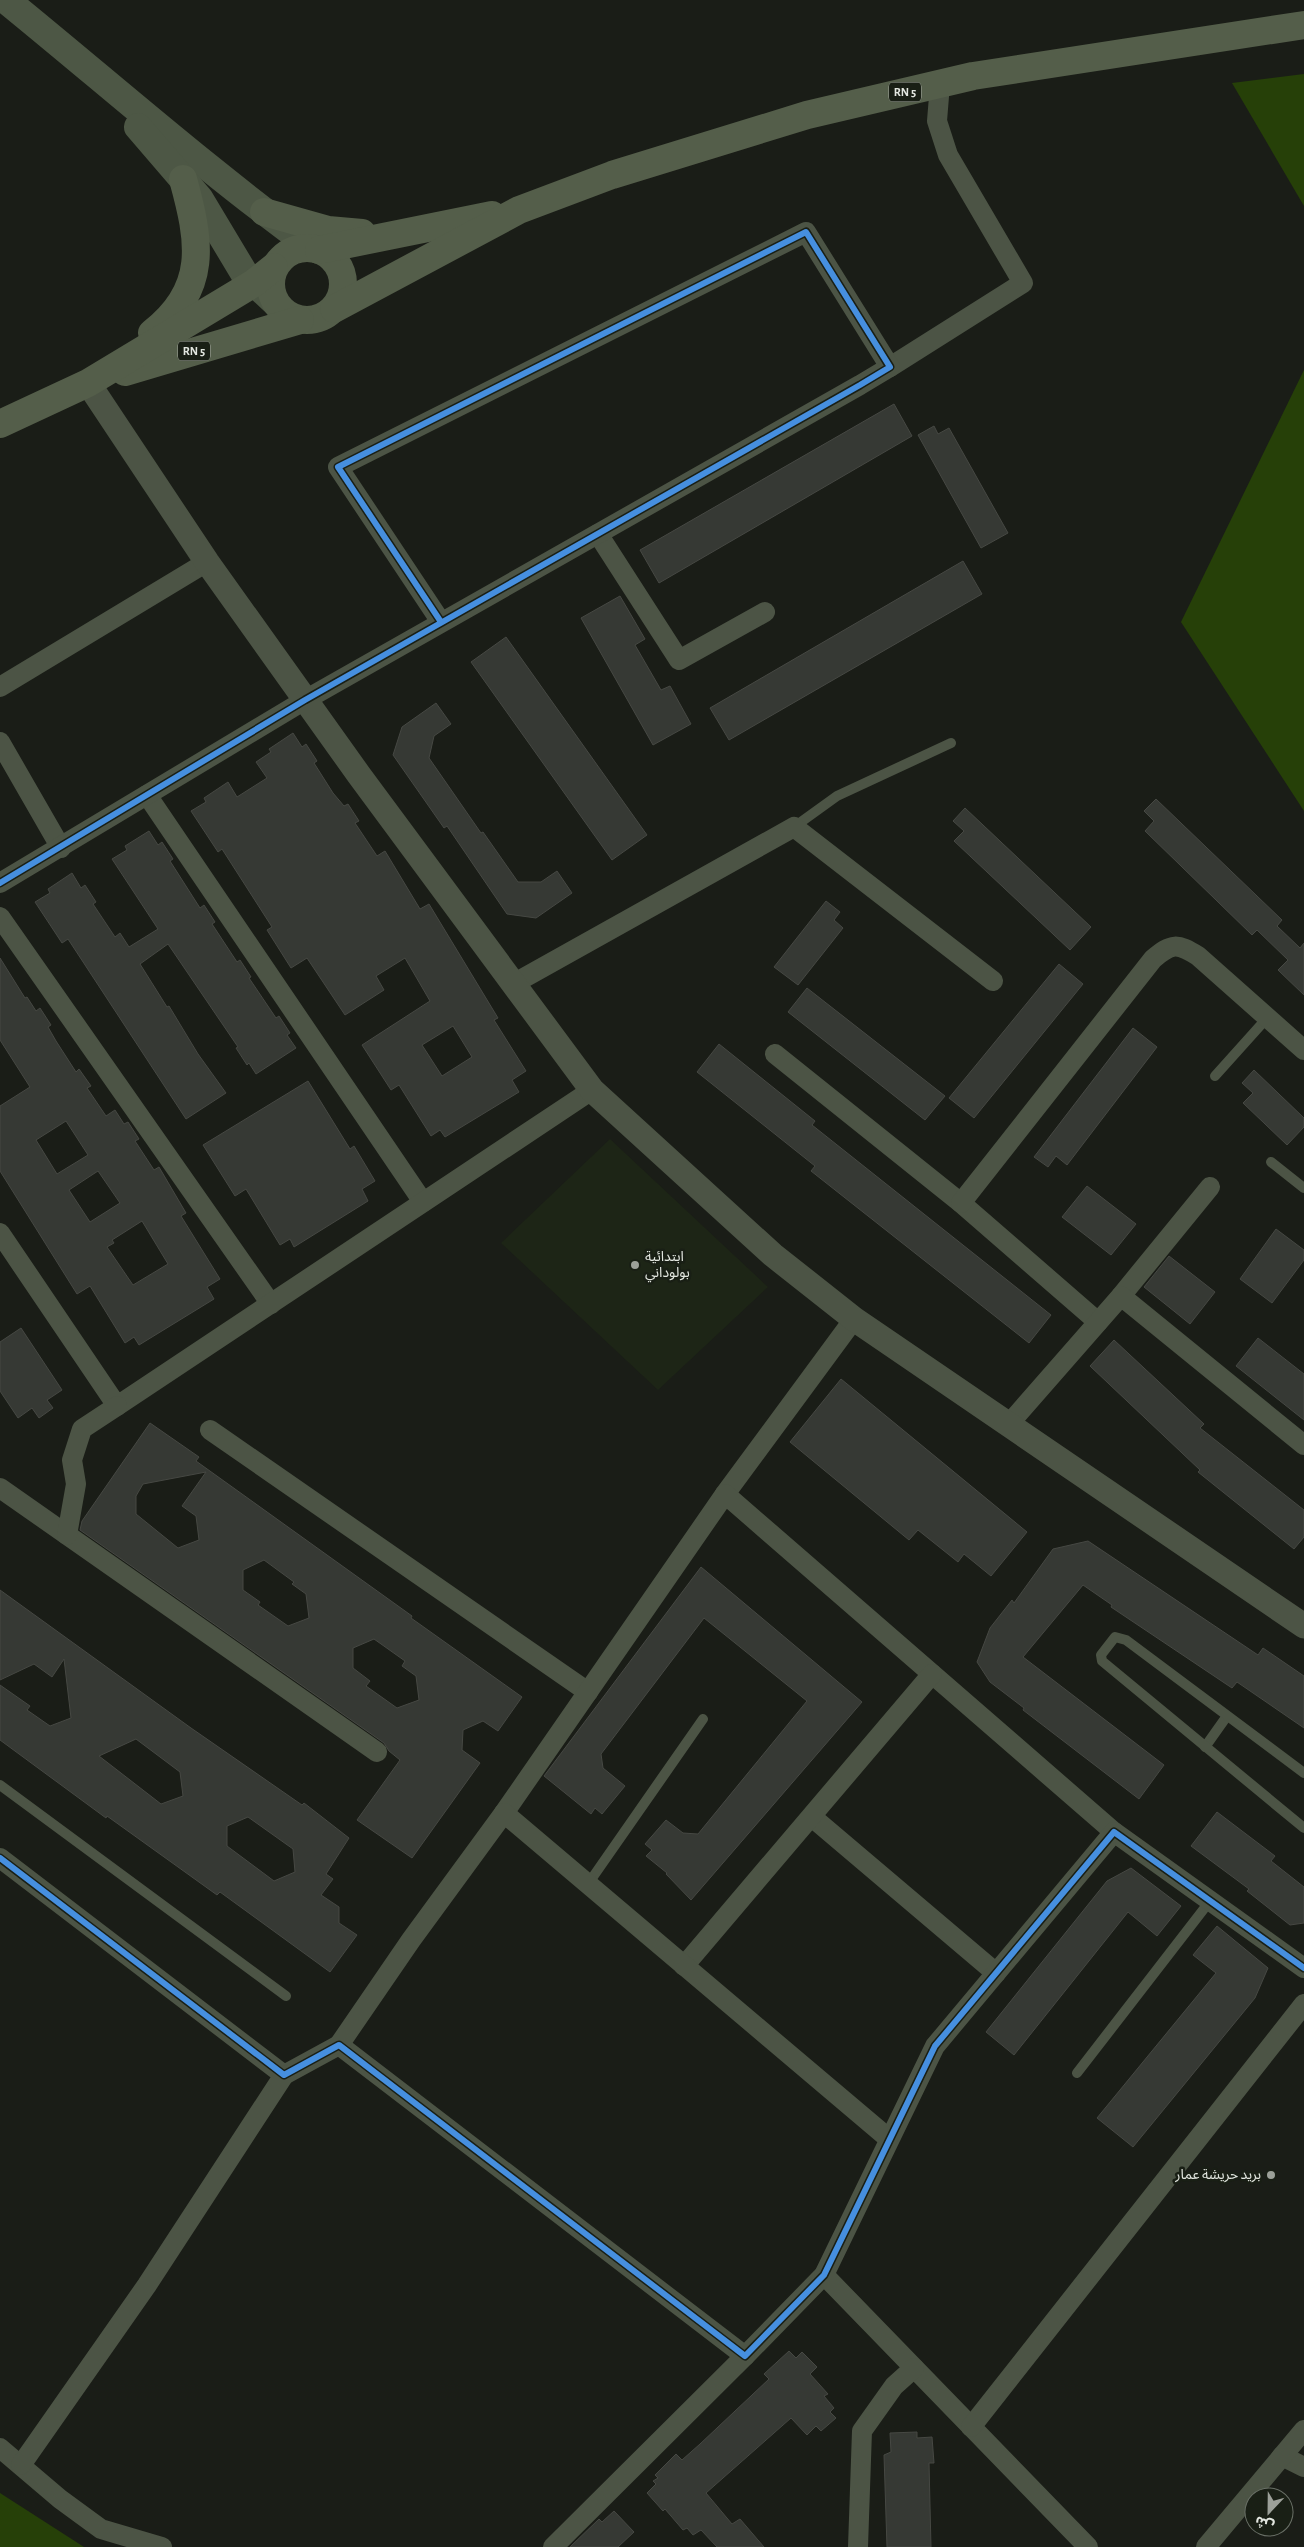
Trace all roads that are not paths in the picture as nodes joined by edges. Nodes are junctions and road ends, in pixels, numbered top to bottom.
1 (6, 0) edge
2 (1304, 25) edge
3 (76, 56) junction
4 (940, 84) junction
5 (183, 179) junction
6 (518, 210) junction
7 (264, 212) junction
8 (393, 233) junction
9 (316, 248) junction
10 (264, 275) junction
11 (334, 309) junction
12 (300, 320) junction
13 (890, 367) junction
14 (88, 383) junction
15 (0, 424) edge
16 (598, 534) junction
17 (208, 562) junction
18 (766, 612) dead end
19 (442, 622) junction
20 (0, 687) edge
21 (305, 700) junction
22 (0, 742) edge
23 (951, 743) dead end
24 (147, 795) junction
25 (794, 827) junction
26 (60, 848) junction
27 (0, 883) edge
28 (0, 917) edge
29 (993, 982) dead end
30 (514, 984) junction
31 (1268, 1018) junction
32 (1304, 1050) edge
33 (775, 1054) dead end
34 (1215, 1076) dead end
35 (592, 1090) junction
36 (1271, 1162) dead end
37 (1210, 1187) dead end
38 (1304, 1188) edge
39 (423, 1202) junction
40 (961, 1203) junction
41 (0, 1233) edge
42 (1121, 1296) junction
43 (271, 1304) junction
44 (854, 1319) junction
45 (1098, 1322) junction
46 (116, 1406) junction
47 (1009, 1424) junction
48 (210, 1430) dead end
49 (1304, 1445) edge
50 (0, 1488) edge
51 (725, 1494) junction
52 (67, 1535) junction
53 (1304, 1626) edge
54 (932, 1674) junction
55 (588, 1692) junction
56 (1227, 1716) junction
57 (703, 1719) dead end
58 (1205, 1747) junction
59 (377, 1752) dead end
60 (1304, 1774) edge
61 (0, 1784) edge
62 (504, 1813) junction
63 (812, 1817) junction
64 (1304, 1828) edge
65 (1114, 1832) junction
66 (0, 1858) edge
67 (588, 1884) junction
68 (1210, 1901) junction
69 (684, 1966) junction
70 (1304, 1968) edge
71 (996, 1973) junction
72 (286, 1996) dead end
73 (1304, 2004) edge
74 (339, 2045) junction
75 (1077, 2073) dead end
76 (284, 2075) junction
77 (888, 2138) junction
78 (824, 2275) junction
79 (744, 2356) junction
80 (914, 2368) junction
81 (971, 2427) junction
82 (1304, 2430) edge
83 (0, 2448) edge
84 (1282, 2456) junction
85 (21, 2465) junction
86 (1304, 2467) edge
87 (162, 2547) edge
88 (553, 2547) edge
89 (858, 2547) edge
90 (1088, 2547) edge
91 (1206, 2547) edge

1 - 3 main road
2 - 4 main road, RN 5
3 - 5 main road
3 - 7 main road
4 - 6 main road, RN 5
4 - 13 street
5 - 10 main road
5 - 14 main road
6 - 8 main road, RN 5
6 - 11 main road, RN 5
7 - 8 main road
7 - 9 main road
8 - 9 main road, RN 5
9 - 10 main road
9 - 11 main road
10 - 12 main road
10 - 14 main road, RN 5
11 - 12 main road
12 - 14 main road, RN 5
13 - 16 street
13 - 19 street
14 - 15 main road, RN 5
14 - 17 street
16 - 18 street
16 - 19 street
17 - 20 street
17 - 21 street
19 - 21 street
21 - 24 street
21 - 30 street
22 - 26 street
23 - 25 lane
24 - 26 street
24 - 39 street
25 - 29 street
25 - 30 street
26 - 27 street
28 - 43 street
30 - 35 street
31 - 32 street
31 - 34 lane
31 - 40 street
33 - 40 street
35 - 39 street
35 - 44 street
36 - 38 lane
37 - 42 street
39 - 43 street
40 - 45 street
41 - 46 street
42 - 45 street
42 - 49 street
43 - 46 street
44 - 47 street
44 - 51 street
45 - 47 street
46 - 52 street
47 - 53 street
48 - 55 street
50 - 52 street
51 - 54 street
51 - 55 street
52 - 59 street
54 - 63 street
54 - 65 street
55 - 62 street
56 - 58 lane
56 - 58 lane
56 - 60 lane
57 - 67 lane
58 - 64 lane
61 - 72 lane
62 - 67 street
62 - 74 street
63 - 69 street
63 - 71 street
65 - 68 street
65 - 71 street
66 - 76 street
67 - 69 street
68 - 70 street
68 - 75 lane
69 - 77 street
71 - 77 street
73 - 81 street
74 - 76 street
74 - 79 street
76 - 85 street
77 - 78 street
78 - 79 street
78 - 80 street
79 - 88 street
80 - 81 street
80 - 89 street
81 - 90 street
82 - 84 street
83 - 85 street
84 - 86 street
84 - 91 street
85 - 87 street

